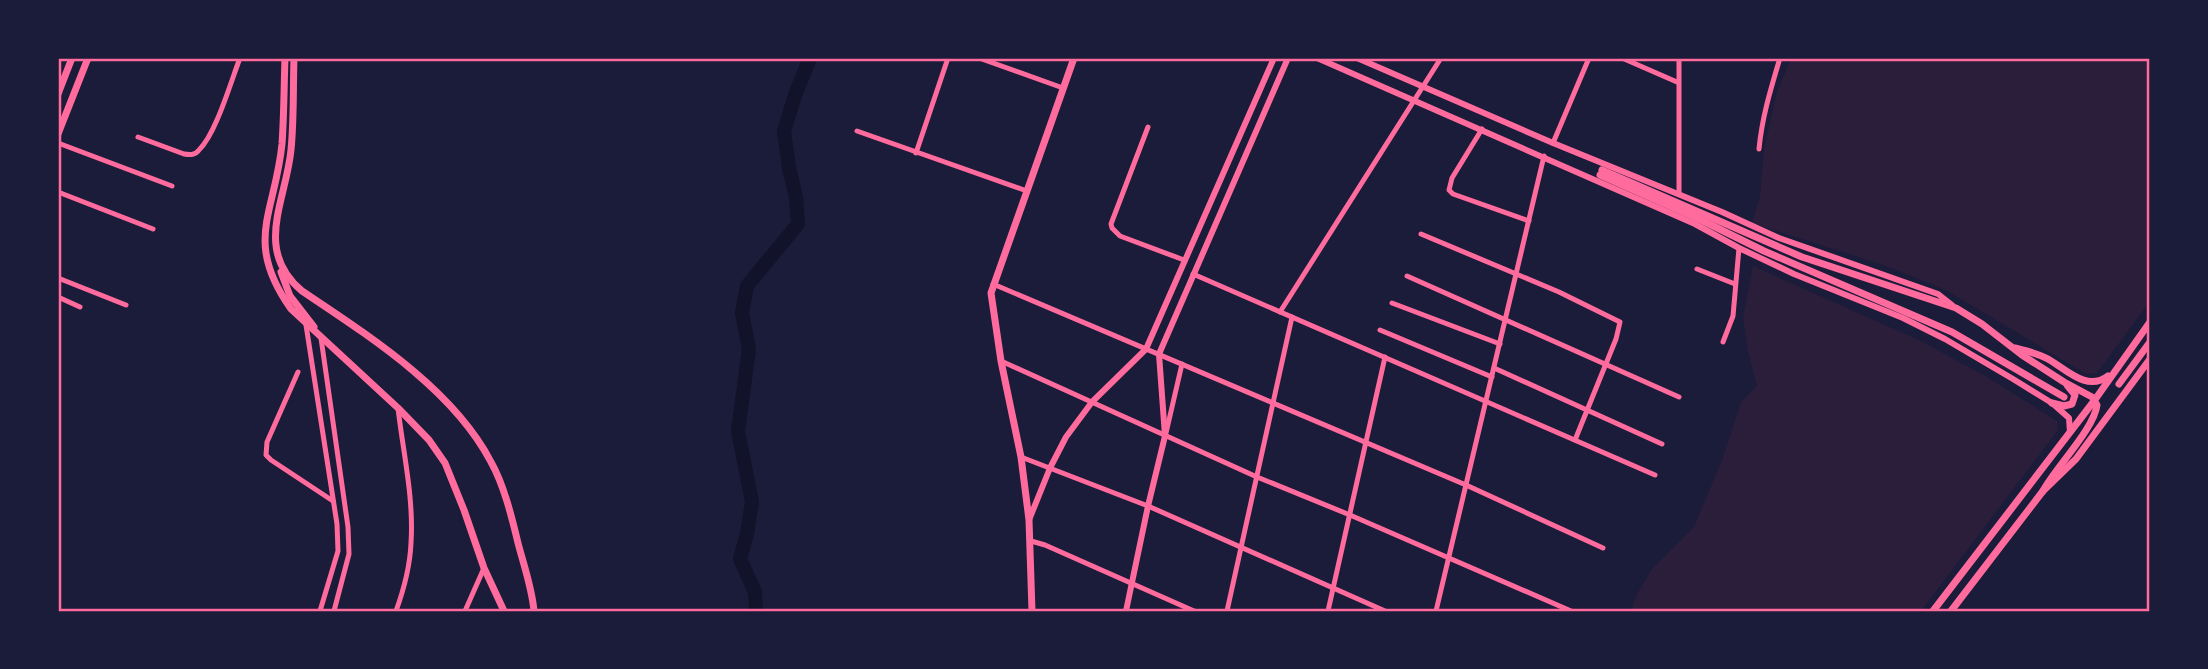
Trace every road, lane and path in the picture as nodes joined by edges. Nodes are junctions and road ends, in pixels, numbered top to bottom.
1 (72, 58) edge
2 (88, 58) edge
3 (240, 58) edge
4 (285, 58) edge
5 (294, 58) edge
6 (948, 58) edge
7 (979, 58) edge
8 (1074, 58) edge
9 (1274, 58) edge
10 (1288, 58) edge
11 (1317, 58) edge
12 (1357, 58) edge
13 (1441, 58) edge
14 (1589, 58) edge
15 (1622, 58) edge
16 (1679, 58) edge
17 (1780, 58) edge
18 (1677, 82) junction
19 (1422, 87) junction
20 (1063, 88) junction
21 (284, 91) junction
22 (293, 92) junction
23 (58, 94) edge
24 (1414, 99) junction
25 (1148, 127) dead end
26 (1482, 129) junction
27 (857, 131) dead end
28 (58, 134) edge
29 (138, 137) dead end
30 (58, 143) edge
31 (1553, 143) junction
32 (1759, 149) dead end
33 (916, 153) junction
34 (1544, 156) junction
35 (172, 186) dead end
36 (1027, 191) junction
37 (58, 192) edge
38 (1679, 194) junction
39 (1529, 221) junction
40 (1198, 228) junction
41 (153, 229) dead end
42 (1212, 233) junction
43 (1421, 234) dead end
44 (1739, 248) junction
45 (1184, 260) junction
46 (281, 268) junction
47 (1697, 269) dead end
48 (1193, 274) junction
49 (1516, 274) junction
50 (1407, 276) dead end
51 (58, 278) edge
52 (993, 284) junction
53 (1735, 284) junction
54 (1863, 294) junction
55 (1852, 296) junction
56 (58, 297) edge
57 (1878, 300) junction
58 (1392, 303) dead end
59 (126, 306) dead end
60 (80, 307) dead end
61 (1956, 308) junction
62 (1887, 311) junction
63 (1280, 312) junction
64 (1292, 317) junction
65 (1505, 320) junction
66 (2150, 322) edge
67 (306, 325) junction
68 (1380, 330) dead end
69 (321, 336) junction
70 (1723, 342) dead end
71 (2150, 342) edge
72 (1500, 344) junction
73 (2013, 348) junction
74 (1146, 349) junction
75 (1159, 354) junction
76 (1385, 357) junction
77 (2150, 359) edge
78 (1002, 361) junction
79 (1182, 364) junction
80 (1605, 364) junction
81 (1494, 368) junction
82 (2114, 371) junction
83 (298, 372) dead end
84 (1492, 377) junction
85 (2064, 382) junction
86 (2119, 384) dead end
87 (1679, 397) dead end
88 (2064, 397) dead end
89 (1486, 400) junction
90 (2094, 401) junction
91 (1092, 402) junction
92 (2052, 403) junction
93 (1272, 404) junction
94 (398, 408) junction
95 (1586, 411) junction
96 (2070, 432) junction
97 (1165, 436) junction
98 (1575, 440) junction
99 (1367, 442) junction
100 (1662, 444) dead end
101 (1021, 457) junction
102 (1050, 468) junction
103 (1655, 475) dead end
104 (1257, 477) junction
105 (1466, 485) junction
106 (2043, 491) junction
107 (333, 501) junction
108 (1148, 506) junction
109 (1350, 515) junction
110 (1029, 520) junction
111 (2000, 523) junction
112 (2010, 532) junction
113 (1031, 541) junction
114 (1242, 547) junction
115 (1603, 548) dead end
116 (1448, 559) junction
117 (484, 568) junction
118 (1133, 584) junction
119 (1334, 588) junction
120 (320, 611) edge
121 (334, 611) edge
122 (396, 611) edge
123 (465, 611) edge
124 (504, 611) edge
125 (534, 611) edge
126 (1032, 611) edge
127 (1126, 611) edge
128 (1194, 611) edge
129 (1227, 611) edge
130 (1328, 611) edge
131 (1385, 611) edge
132 (1436, 611) edge
133 (1571, 611) edge
134 (1933, 611) edge
135 (1951, 611) edge

1 - 23 main road
2 - 28 main road
3 - 29 street
4 - 21 main road
5 - 22 main road
6 - 33 street
7 - 20 street
8 - 20 main road
9 - 40 street
10 - 42 street
11 - 24 street
12 - 19 street
13 - 19 street
14 - 31 street
15 - 18 street
16 - 18 street
17 - 32 street
18 - 38 street
19 - 24 street
19 - 31 street
20 - 36 main road
21 - 22 main road
21 - 67 main road
22 - 46 main road
24 - 26 street
24 - 63 street
25 - 45 street
26 - 34 street
26 - 39 street
27 - 33 street
30 - 35 street
31 - 38 street
33 - 36 street
34 - 39 street
34 - 44 street
36 - 52 main road
37 - 41 street
38 - 61 street
39 - 49 street
40 - 42 street
40 - 45 street
42 - 48 street
43 - 49 street
44 - 53 street
44 - 55 street
45 - 74 street
46 - 69 main road
46 - 125 main road
47 - 53 street
48 - 63 street
48 - 75 street
49 - 65 street
49 - 80 street
50 - 65 street
51 - 59 street
52 - 74 street
52 - 78 main road
53 - 70 street
54 - 55 main road
54 - 57 main road
54 - 61 main road
55 - 62 street
56 - 60 street
57 - 62 main road
57 - 88 main road
58 - 72 street
61 - 73 main road
62 - 92 street
63 - 64 street
64 - 76 street
64 - 93 street
65 - 72 street
65 - 80 street
66 - 82 main road
67 - 69 main road
67 - 107 street
68 - 84 street
69 - 94 main road
69 - 121 street
71 - 86 main road
72 - 81 street
73 - 82 main road
73 - 85 main road
74 - 75 street
74 - 91 street
75 - 79 street
75 - 97 street
76 - 89 street
76 - 99 street
77 - 106 main road
78 - 91 street
78 - 101 main road
79 - 93 street
79 - 97 street
80 - 87 street
80 - 95 street
81 - 84 street
81 - 95 street
82 - 90 main road
83 - 107 street
84 - 89 street
85 - 90 main road
85 - 92 main road
89 - 98 street
89 - 105 street
90 - 96 main road
90 - 106 main road
91 - 97 street
91 - 102 street
92 - 96 street
93 - 99 street
93 - 104 street
94 - 117 main road
94 - 122 street
95 - 98 street
95 - 100 street
96 - 111 main road
97 - 104 street
97 - 108 street
98 - 103 street
99 - 105 street
99 - 109 street
101 - 102 street
101 - 110 main road
102 - 108 street
102 - 110 street
104 - 109 street
104 - 114 street
105 - 115 street
105 - 116 street
106 - 112 main road
107 - 120 street
108 - 114 street
108 - 118 street
109 - 116 street
109 - 119 street
110 - 113 main road
111 - 112 main road
111 - 134 main road
112 - 135 main road
113 - 118 street
113 - 126 main road
114 - 119 street
114 - 129 street
116 - 132 street
116 - 133 street
117 - 123 street
117 - 124 main road
118 - 127 street
118 - 128 street
119 - 130 street
119 - 131 street

